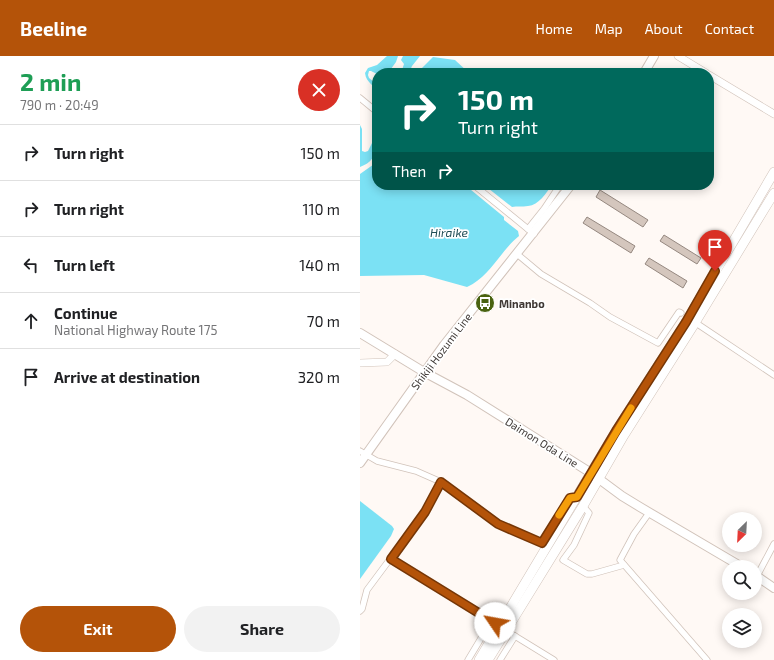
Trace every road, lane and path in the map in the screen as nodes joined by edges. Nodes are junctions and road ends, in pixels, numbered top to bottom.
1 (654, 56) edge
2 (678, 56) edge
3 (647, 68) edge
4 (698, 68) edge
5 (714, 78) edge
6 (360, 98) edge
7 (372, 108) edge
8 (774, 114) edge
9 (774, 172) edge
10 (480, 190) edge
11 (557, 190) edge
12 (567, 190) edge
13 (774, 193) edge
14 (531, 231) junction
15 (517, 254) junction
16 (682, 313) dead end
17 (699, 325) dead end
18 (360, 333) edge
19 (395, 354) junction
20 (360, 363) edge
21 (424, 372) junction
22 (774, 375) edge
23 (363, 453) edge
24 (360, 463) edge
25 (591, 473) junction
26 (599, 478) junction
27 (441, 482) junction
28 (577, 497) junction
29 (583, 506) junction
30 (649, 513) junction
31 (774, 544) edge
32 (391, 559) junction
33 (730, 560) edge
34 (624, 565) junction
35 (762, 565) edge
36 (762, 580) edge
37 (774, 588) edge
38 (360, 611) edge
39 (468, 660) edge
40 (479, 660) edge
41 (488, 660) edge
42 (500, 660) edge
43 (554, 660) edge
44 (707, 660) edge

1 - 3 main road
2 - 4 street
5 - 8 street
6 - 7 street
9 - 25 highway
10 - 14 street
11 - 14 street
12 - 14 main road, Shikiji Hozumi Line
13 - 26 highway
14 - 15 main road, Shikiji Hozumi Line
15 - 16 street
15 - 21 main road, Shikiji Hozumi Line
17 - 22 street
18 - 19 main road, Daimon Oda Line
19 - 20 street
19 - 21 main road, Daimon Oda Line
21 - 23 main road, Shikiji Hozumi Line
21 - 25 main road, Daimon Oda Line
23 - 24 main road, Shikiji Hozumi Line
23 - 27 street
25 - 26 main road, Daimon Oda Line
25 - 28 highway
26 - 29 highway
26 - 30 main road, Daimon Oda Line
27 - 28 street
27 - 32 street
28 - 40 highway
29 - 34 street
29 - 41 highway
30 - 33 main road, Daimon Oda Line
30 - 34 street
31 - 35 street
32 - 38 street
32 - 39 street
34 - 44 street
36 - 37 main road
42 - 43 street

